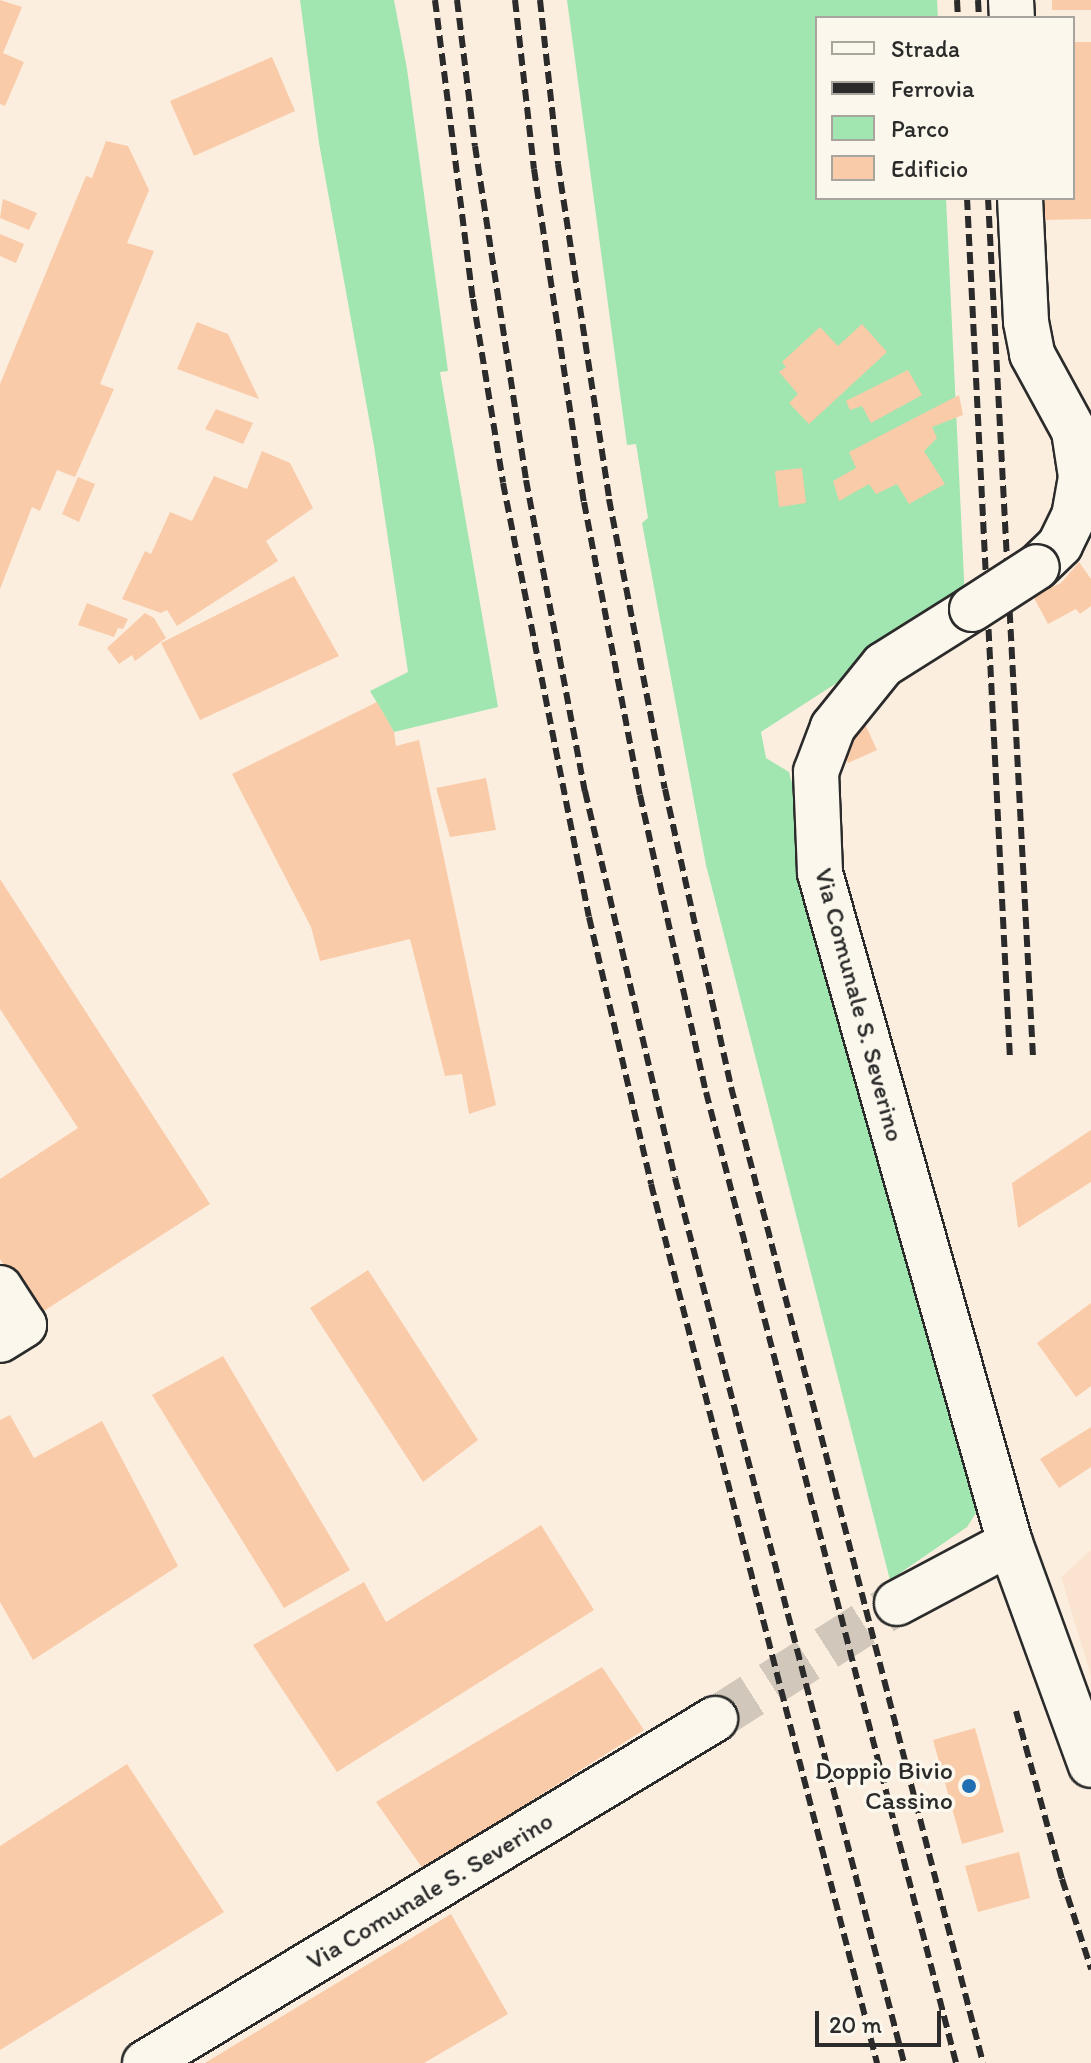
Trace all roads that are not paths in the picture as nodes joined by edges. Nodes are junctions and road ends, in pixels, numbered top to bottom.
1 (1020, 200) edge
2 (0, 1288) edge
3 (0, 1340) edge
4 (1010, 1543) junction
5 (897, 1603) tunnel mouth
6 (715, 1719) tunnel mouth
7 (1091, 1765) edge
8 (145, 2063) edge

1 - 4 street, Via Comunale S. Severino, bridge
2 - 3 street
4 - 5 street
4 - 7 street, Via Comunale S. Severino
6 - 8 street, Via Comunale S. Severino

